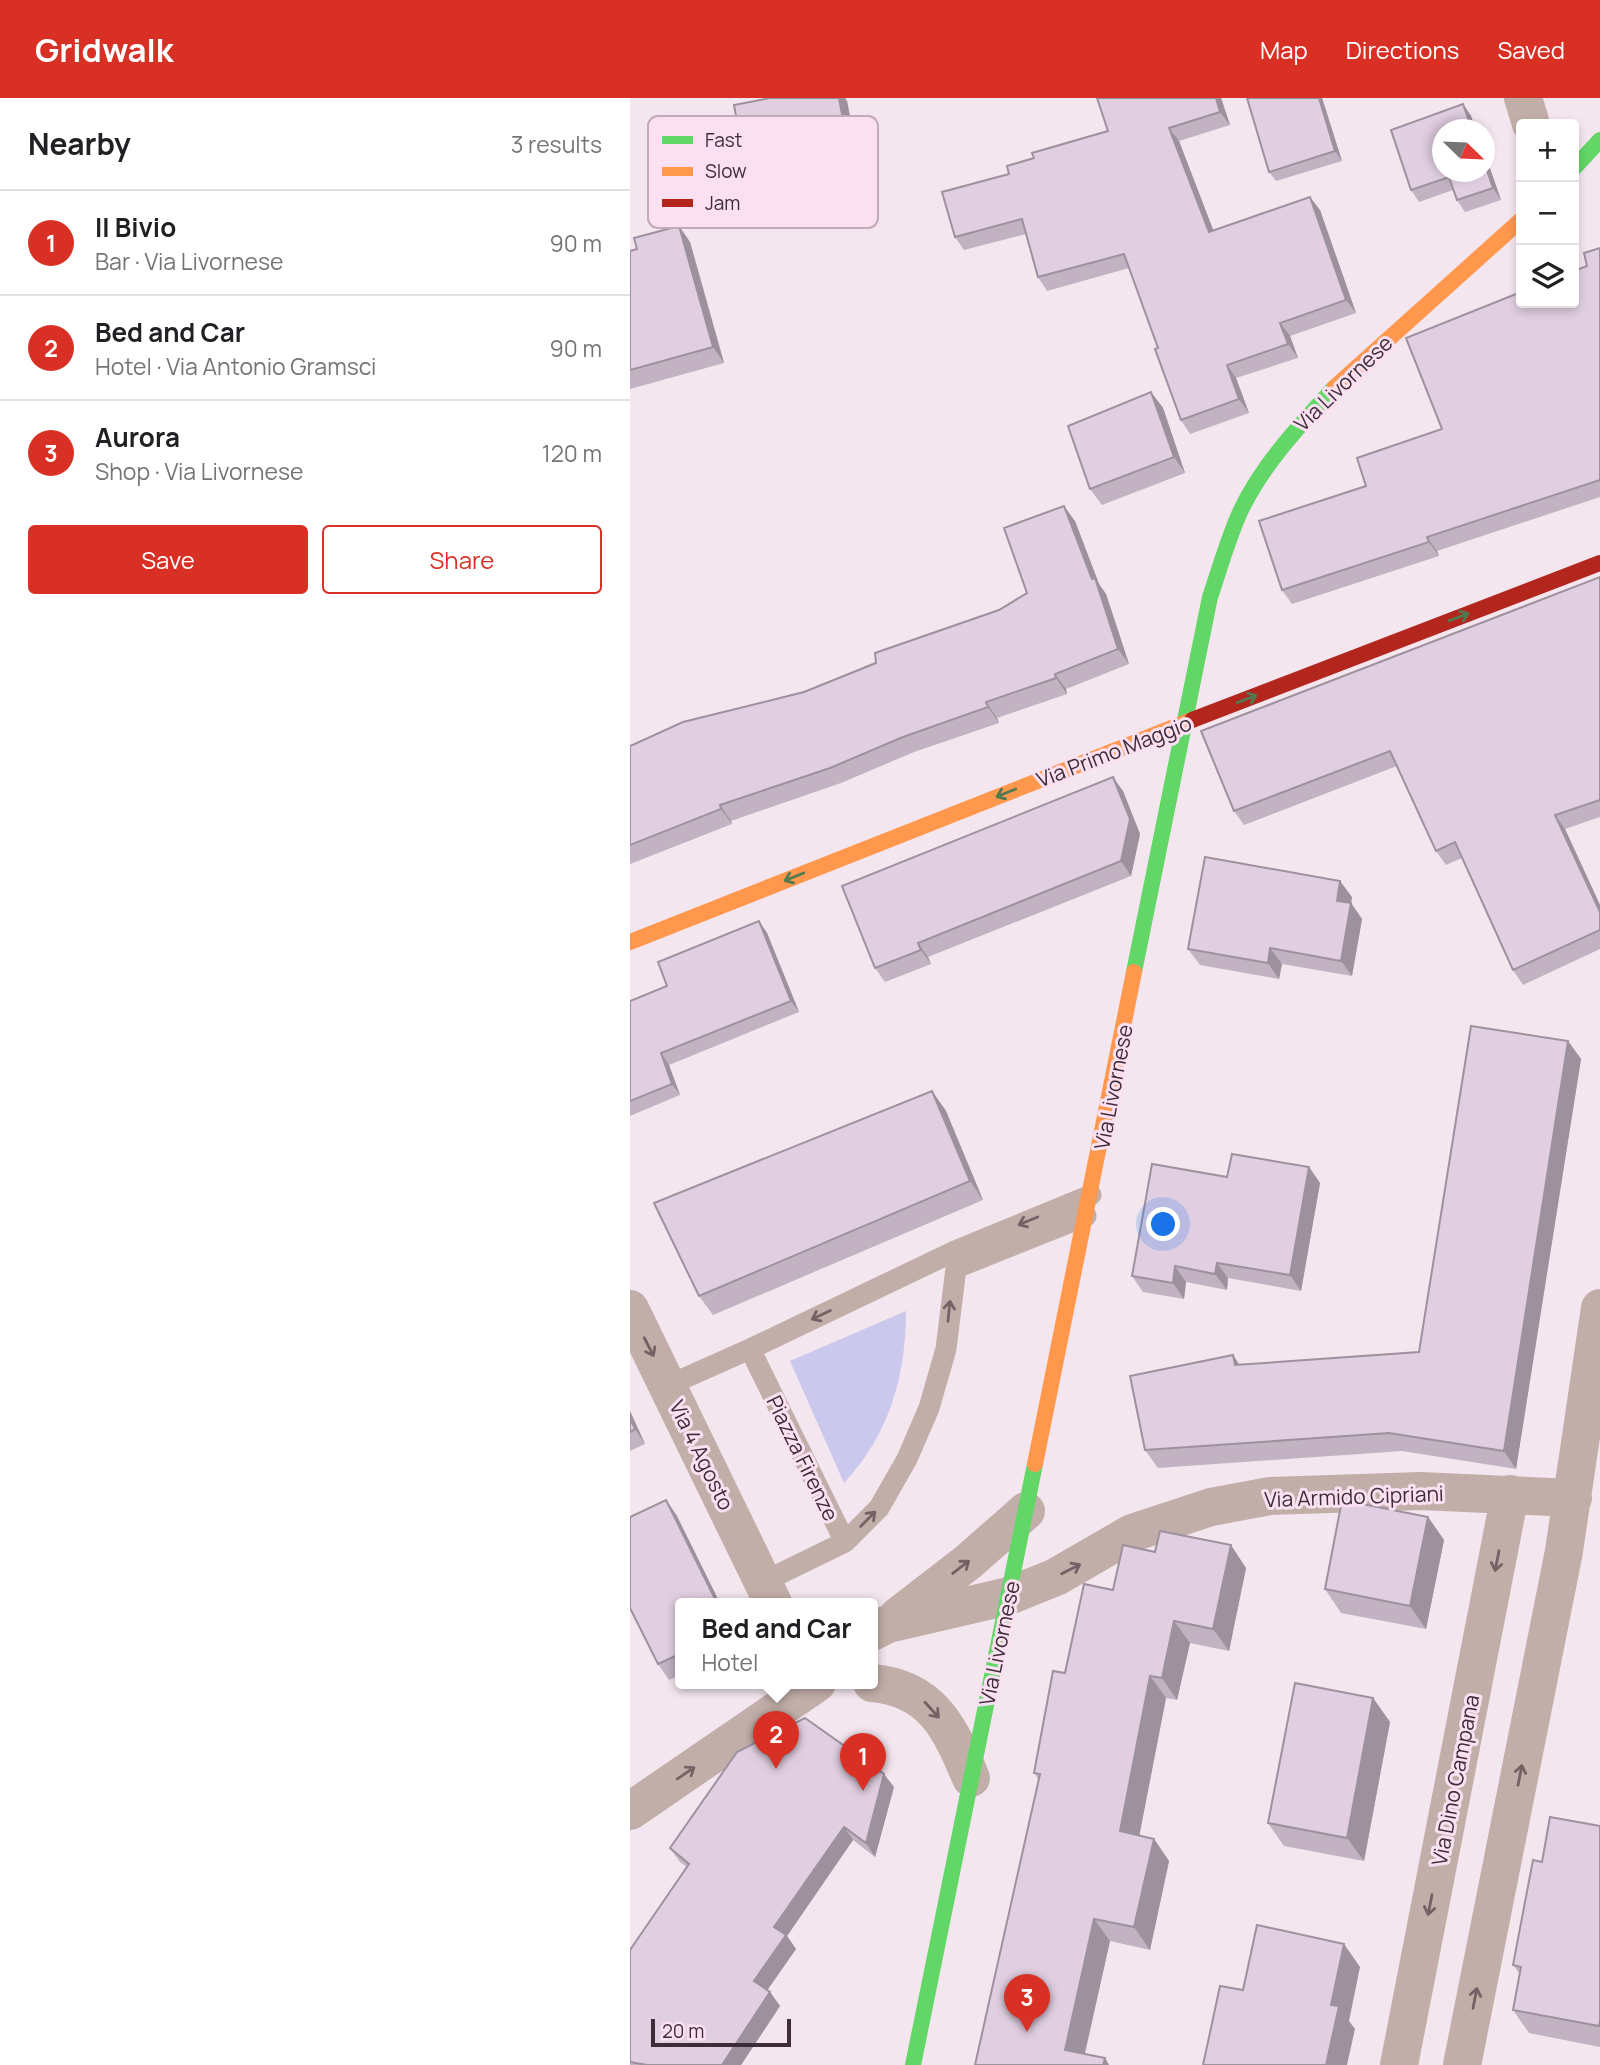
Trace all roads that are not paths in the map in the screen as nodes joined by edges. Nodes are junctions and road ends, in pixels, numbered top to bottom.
1 (1523, 98) edge
2 (1529, 119) edge
3 (1600, 140) edge
4 (1579, 163) edge
5 (1516, 224) edge
6 (1600, 563) edge
7 (1183, 723) junction
8 (630, 942) edge
9 (1088, 1205) junction
10 (630, 1308) edge
11 (1600, 1308) edge
12 (750, 1349) junction
13 (669, 1385) junction
14 (1510, 1494) junction
15 (1587, 1509) edge
16 (1026, 1511) junction
17 (845, 1542) junction
18 (768, 1592) edge
19 (1009, 1596) junction
20 (880, 1628) edge
21 (878, 1683) edge
22 (812, 1689) edge
23 (971, 1778) junction
24 (630, 1811) edge
25 (913, 2065) edge
26 (1399, 2065) edge
27 (1462, 2065) edge

1 - 2 street
3 - 4 main road
5 - 7 main road, Via Livornese
7 -> 6 main road, Via Primo Maggio
7 -> 8 main road, Via Primo Maggio
7 - 9 main road, Via Livornese
9 -> 12 lane
9 - 16 main road, Via Livornese
17 -> 9 lane, Piazza Firenze
10 -> 13 street, Via 4 Agosto
11 - 15 street
12 - 13 lane
12 - 17 lane, Piazza Firenze
13 - 18 street, Via 4 Agosto
14 - 15 street, Via Armido Cipriani
19 -> 14 street, Via Armido Cipriani
14 -> 26 street, Via Dino Campana
27 -> 15 street
16 - 19 main road, Via Livornese
20 -> 16 street
17 - 18 lane
19 - 20 street, Via Armido Cipriani
19 - 23 main road, Via Livornese
21 -> 23 street
24 -> 22 street
23 - 25 main road, Via Livornese

